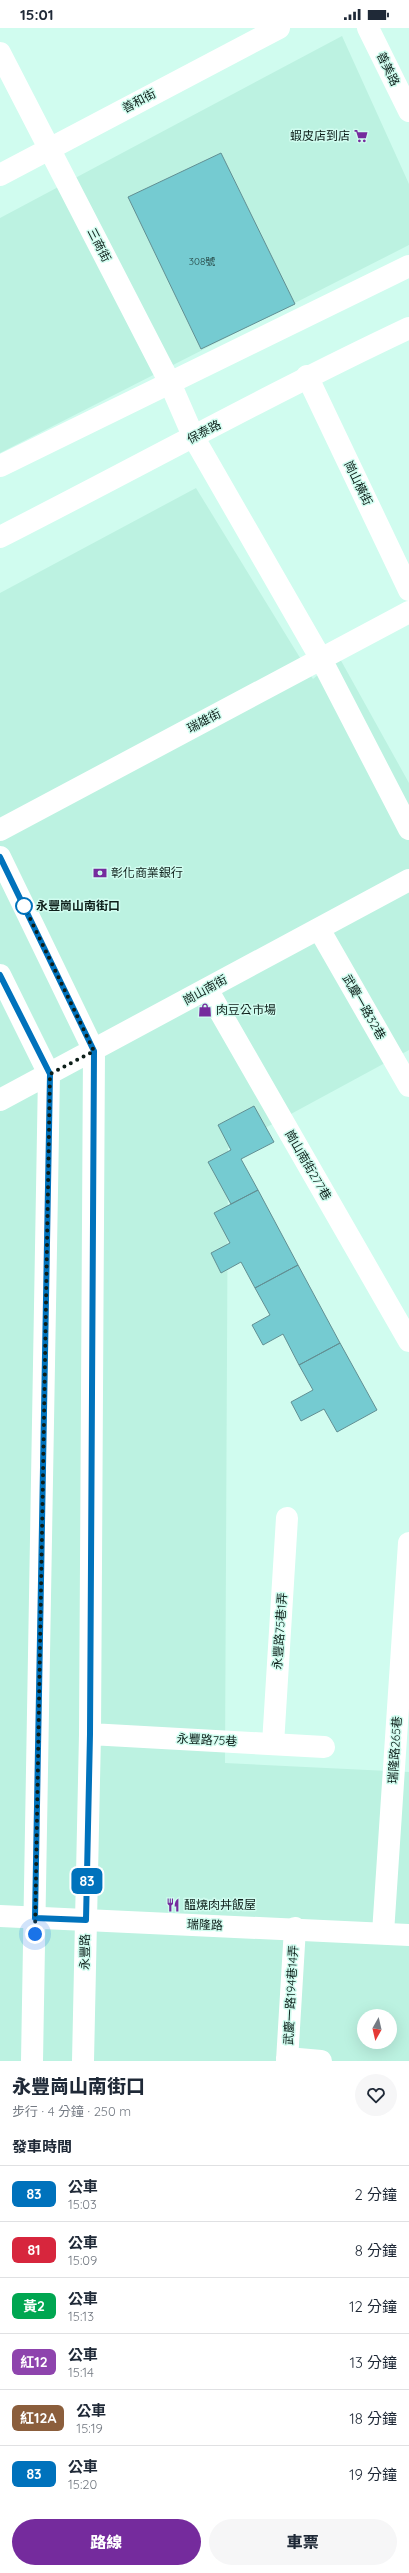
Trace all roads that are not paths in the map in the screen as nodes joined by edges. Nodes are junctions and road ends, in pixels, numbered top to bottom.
1 (279, 28) edge
2 (368, 28) edge
3 (0, 53) edge
4 (409, 111) edge
5 (49, 148) junction
6 (0, 175) edge
7 (409, 266) edge
8 (409, 328) edge
9 (306, 376) junction
10 (170, 383) junction
11 (194, 438) junction
12 (0, 466) edge
13 (0, 537) edge
14 (409, 590) edge
15 (409, 612) edge
16 (321, 659) junction
17 (409, 829) edge
18 (0, 830) edge
19 (0, 857) edge
20 (409, 880) edge
21 (319, 928) junction
22 (0, 975) edge
23 (207, 989) junction
24 (94, 1051) junction
25 (50, 1074) junction
26 (409, 1086) edge
27 (0, 1100) edge
28 (409, 1341) edge
29 (287, 1518) dead end
30 (409, 1543) edge
31 (90, 1734) junction
32 (273, 1744) junction
33 (324, 1747) dead end
34 (0, 1916) edge
35 (35, 1918) junction
36 (86, 1920) junction
37 (294, 1928) junction
38 (384, 1933) junction
39 (409, 1935) edge
40 (287, 2060) edge
41 (32, 2061) edge
42 (83, 2061) edge
43 (321, 2061) edge

1 - 5 street, 善和街
2 - 4 street, 善美路
3 - 5 street, 三商街
5 - 6 street, 善和街
5 - 10 street, 三商街
7 - 10 street
8 - 9 street, 保泰路
9 - 11 street, 保泰路
9 - 14 street, 崗山橫街
10 - 11 street, 三商街
10 - 12 street
11 - 13 street, 保泰路
11 - 16 street, 三商街
15 - 16 street, 瑞雄街
16 - 17 street, 三商街
16 - 18 street, 瑞雄街
19 - 24 street, 永豐路
20 - 21 street, 崗山南街
21 - 23 street, 崗山南街
21 - 26 street, 武慶一路32巷
22 - 25 street
23 - 24 street, 崗山南街
23 - 28 street, 崗山南街277巷
24 - 25 street, 崗山南街
24 - 31 street, 永豐路
25 - 27 street, 崗山南街
25 - 35 street
29 - 32 street, 永豐路75巷1弄
30 - 38 street, 瑞隆路265巷
31 - 32 street, 永豐路75巷
31 - 36 street, 永豐路
32 - 33 street, 永豐路75巷
34 - 35 street, 瑞隆路
35 - 36 street, 瑞隆路
35 - 41 street
36 - 37 street, 瑞隆路
36 - 42 street, 永豐路
37 - 38 street, 瑞隆路
37 - 40 street, 武慶一路194巷14弄
38 - 39 street, 瑞隆路
40 - 43 street

